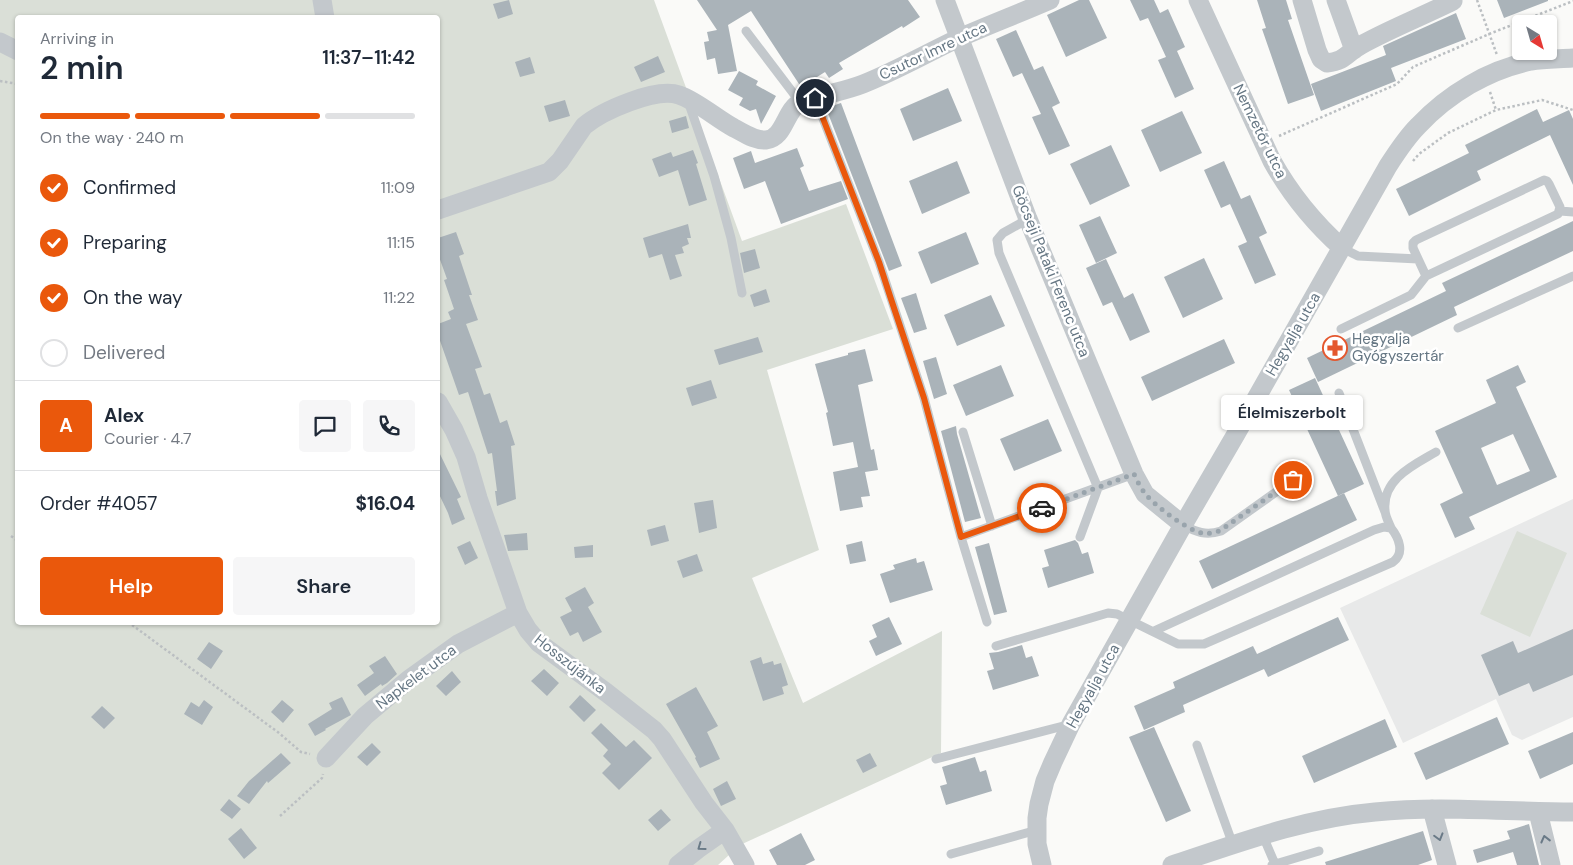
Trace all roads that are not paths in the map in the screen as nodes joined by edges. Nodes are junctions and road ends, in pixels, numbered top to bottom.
1 (322, 0) edge
2 (945, 0) edge
3 (1050, 0) edge
4 (1198, 0) edge
5 (1302, 0) edge
6 (1336, 0) edge
7 (1454, 2) dead end
8 (324, 15) edge
9 (746, 31) dead end
10 (959, 38) junction
11 (0, 42) edge
12 (15, 50) edge
13 (1354, 50) junction
14 (1573, 58) edge
15 (687, 98) junction
16 (807, 100) junction
17 (440, 209) edge
18 (1560, 211) junction
19 (1573, 212) edge
20 (1028, 219) junction
21 (1342, 248) junction
22 (1418, 259) junction
23 (1426, 276) junction
24 (1573, 276) edge
25 (742, 293) dead end
26 (1458, 328) dead end
27 (1341, 330) dead end
28 (1339, 393) dead end
29 (440, 406) edge
30 (963, 432) dead end
31 (1436, 452) dead end
32 (1134, 474) junction
33 (1293, 480) dead end
34 (1098, 488) junction
35 (1385, 512) junction
36 (1183, 525) junction
37 (992, 526) junction
38 (1391, 528) junction
39 (961, 537) junction
40 (1080, 537) dead end
41 (518, 613) junction
42 (1130, 620) junction
43 (987, 622) dead end
44 (1154, 631) junction
45 (996, 646) dead end
46 (1071, 724) junction
47 (1197, 745) dead end
48 (326, 758) road end
49 (936, 760) dead end
50 (1432, 809) junction
51 (1538, 812) junction
52 (1573, 812) edge
53 (725, 830) junction
54 (1037, 830) junction
55 (1263, 836) junction
56 (1234, 844) junction
57 (1319, 851) dead end
58 (951, 854) dead end
59 (1274, 864) edge
60 (678, 865) edge
61 (744, 865) edge
62 (1042, 865) edge
63 (1172, 865) edge
64 (1447, 865) edge
65 (1551, 865) edge

1 - 8 street
2 - 10 street, Göcseji Pataki Ferenc utca
3 - 10 street, Csutor Imre utca
4 - 21 street, Nemzetőr utca
5 - 13 street
6 - 13 street
7 - 13 street
9 - 16 lane
10 - 16 street, Csutor Imre utca
10 - 20 street, Göcseji Pataki Ferenc utca
11 - 12 street
14 - 21 street, Hegyalja utca
15 - 16 street
15 - 17 street
15 - 25 lane
16 - 39 lane
18 - 19 lane
18 - 22 lane
18 - 23 lane
20 - 32 street, Göcseji Pataki Ferenc utca
20 - 34 lane
21 - 22 lane
21 - 36 street, Hegyalja utca
22 - 23 lane
23 - 27 lane
24 - 26 lane
28 - 35 lane
29 - 41 street, Hosszújánka
30 - 37 lane
31 - 35 lane
32 - 34 lane
32 - 36 street, Göcseji Pataki Ferenc utca
33 - 36 lane
34 - 37 lane
34 - 40 lane
35 - 38 lane
36 - 42 street, Hegyalja utca
37 - 39 lane
38 - 44 lane
38 - 44 lane
39 - 43 lane
41 - 48 street, Napkelet utca
41 - 53 street, Hosszújánka
42 - 44 lane
42 - 45 lane
42 - 46 street, Hegyalja utca
46 - 49 lane
46 - 54 street, Hegyalja utca
47 - 56 lane
50 - 51 street
50 - 55 street
50 -> 64 street
51 - 52 street
65 -> 51 street
53 -> 60 street
53 - 61 street, Hosszújánka
54 - 58 lane
54 - 62 street, Hegyalja utca
55 - 56 street
55 - 59 lane
56 - 63 street
57 - 59 lane

